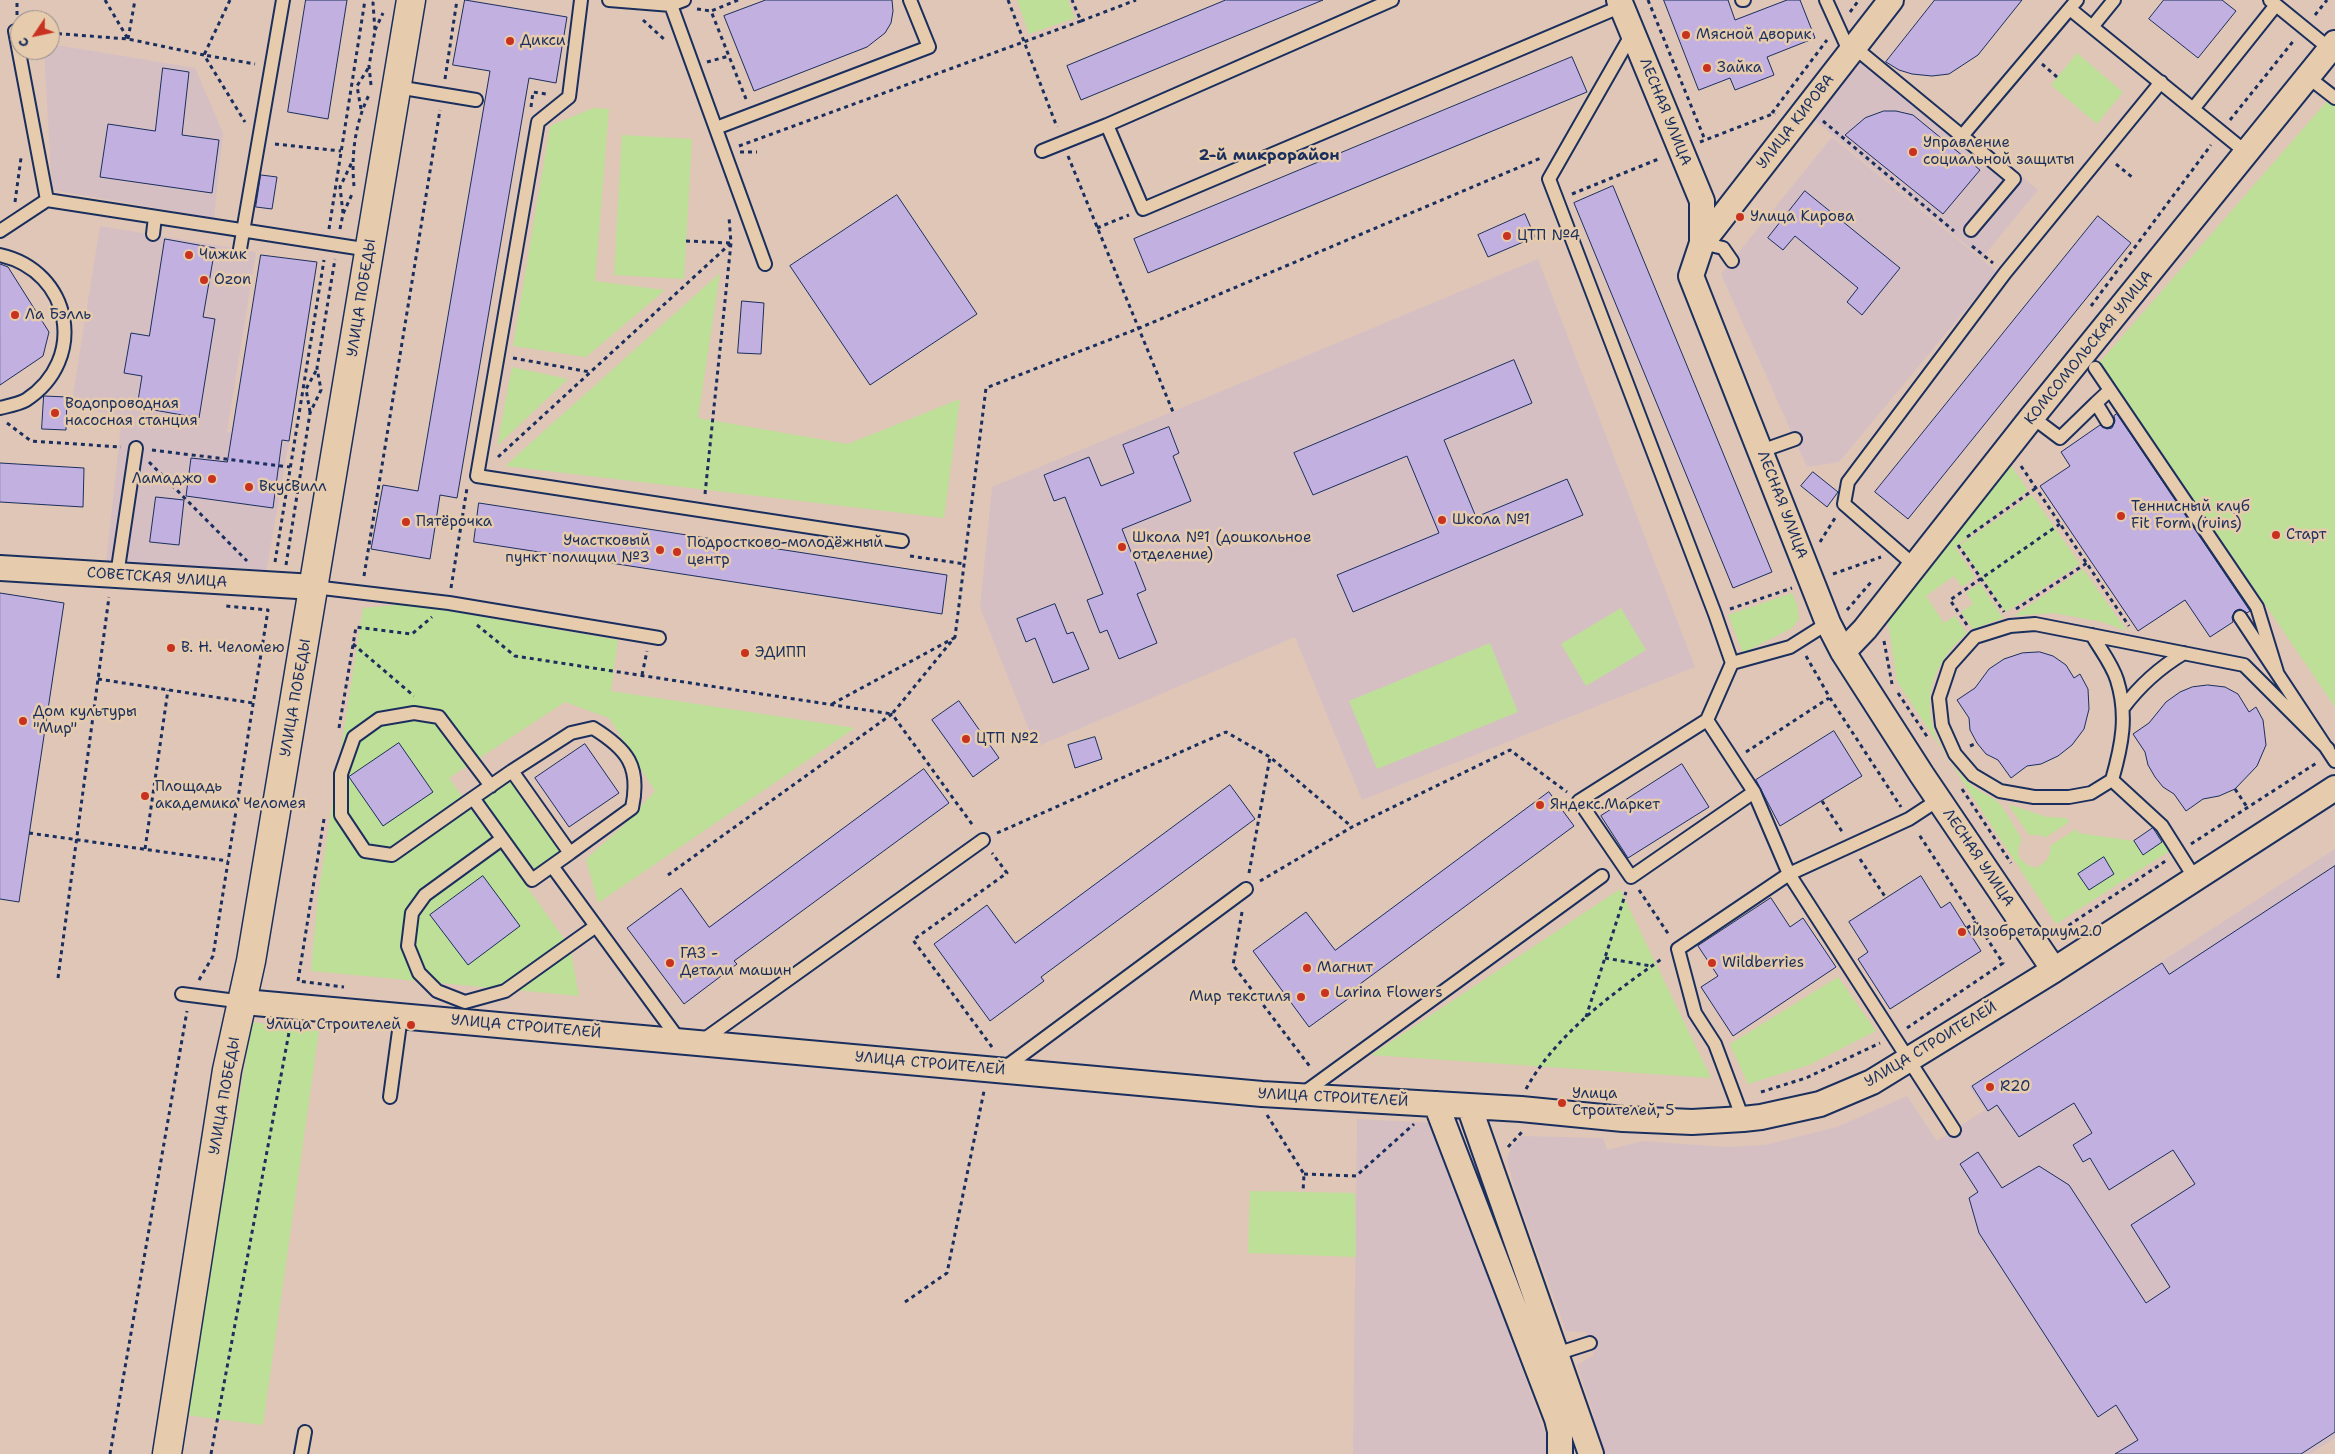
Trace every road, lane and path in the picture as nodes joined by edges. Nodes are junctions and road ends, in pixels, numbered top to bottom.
1 (105, 0) edge
2 (135, 0) edge
3 (230, 0) edge
4 (282, 0) edge
5 (365, 0) edge
6 (374, 0) edge
7 (457, 0) edge
8 (582, 0) edge
9 (609, 0) edge
10 (684, 0) edge
11 (738, 0) edge
12 (910, 0) edge
13 (1008, 0) edge
14 (1072, 0) edge
15 (1136, 0) edge
16 (1392, 0) edge
17 (1648, 0) edge
18 (1826, 0) edge
19 (1859, 0) edge
20 (1891, 0) edge
21 (2114, 0) edge
22 (2327, 0) edge
23 (625, 1) edge
24 (399, 3) edge
25 (669, 3) edge
26 (1620, 3) edge
27 (2273, 3) edge
28 (2073, 4) edge
29 (1081, 21) junction
30 (2092, 27) junction
31 (1837, 28) junction
32 (2304, 28) junction
33 (375, 31) junction
34 (1633, 32) junction
35 (60, 34) edge
36 (128, 39) junction
37 (1023, 42) junction
38 (2332, 46) edge
39 (1852, 50) junction
40 (204, 55) junction
41 (21, 60) edge
42 (369, 66) junction
43 (271, 67) junction
44 (2308, 77) junction
45 (2161, 82) junction
46 (397, 86) junction
47 (442, 94) junction
48 (2335, 98) edge
49 (476, 100) dead end
50 (748, 105) dead end
51 (1808, 107) junction
52 (2193, 108) junction
53 (361, 109) junction
54 (1772, 114) junction
55 (1107, 125) junction
56 (716, 128) junction
57 (2221, 132) junction
58 (1962, 136) junction
59 (1705, 140) junction
60 (258, 143) junction
61 (1063, 143) junction
62 (1568, 147) junction
63 (1681, 150) junction
64 (341, 151) junction
65 (724, 151) junction
66 (1042, 151) dead end
67 (2247, 153) junction
68 (2111, 160) dead end
69 (352, 162) junction
70 (2133, 178) dead end
71 (46, 200) junction
72 (1557, 200) junction
73 (1143, 209) junction
74 (343, 214) junction
75 (155, 217) junction
76 (1097, 228) junction
77 (1970, 230) dead end
78 (0, 231) edge
79 (243, 231) junction
80 (1956, 233) dead end
81 (152, 234) dead end
82 (686, 241) dead end
83 (1702, 243) junction
84 (332, 244) junction
85 (731, 244) junction
86 (1971, 245) dead end
87 (240, 249) dead end
88 (370, 250) junction
89 (0, 255) edge
90 (1732, 261) dead end
91 (765, 264) dead end
92 (2005, 273) junction
93 (2085, 314) dead end
94 (1137, 329) junction
95 (498, 355) junction
96 (318, 368) junction
97 (2095, 368) dead end
98 (591, 372) junction
99 (2110, 390) junction
100 (2096, 403) junction
101 (0, 408) edge
102 (310, 412) junction
103 (1173, 412) dead end
104 (2032, 417) junction
105 (2107, 421) dead end
106 (1795, 439) dead end
107 (136, 448) joint
108 (2006, 451) junction
109 (1761, 452) junction
110 (290, 467) junction
111 (477, 476) junction
112 (2036, 488) junction
113 (1844, 504) junction
114 (703, 512) junction
115 (2060, 524) junction
116 (902, 541) dead end
117 (1820, 544) dead end
118 (1907, 558) junction
119 (2087, 563) junction
120 (275, 564) dead end
121 (286, 565) dead end
122 (0, 568) edge
123 (364, 576) dead end
124 (1824, 577) dead end
125 (1980, 578) junction
126 (113, 586) junction
127 (314, 587) junction
128 (1798, 594) dead end
129 (449, 602) junction
130 (268, 610) dead end
131 (1715, 614) junction
132 (2240, 617) dead end
133 (2008, 620) junction
134 (1828, 623) junction
135 (356, 627) dead end
136 (1882, 633) dead end
137 (2092, 635) junction
138 (654, 637) joint
139 (955, 637) junction
140 (1975, 637) junction
141 (1798, 642) junction
142 (353, 644) dead end
143 (2142, 645) junction
144 (1843, 652) junction
145 (2184, 653) junction
146 (1732, 663) junction
147 (2277, 672) junction
148 (642, 675) junction
149 (98, 679) junction
150 (168, 690) junction
151 (1830, 698) junction
152 (253, 703) junction
153 (831, 704) junction
154 (2123, 708) junction
155 (892, 714) junction
156 (439, 717) junction
157 (1707, 720) junction
158 (1933, 745) dead end
159 (2331, 755) edge
160 (1270, 757) junction
161 (1733, 760) junction
162 (512, 770) junction
163 (2112, 780) junction
164 (490, 786) junction
165 (1960, 786) dead end
166 (2335, 788) edge
167 (2235, 789) dead end
168 (1754, 792) junction
169 (473, 798) junction
170 (1938, 800) junction
171 (1579, 801) junction
172 (1822, 801) dead end
173 (2248, 807) junction
174 (1909, 819) junction
175 (1352, 827) junction
176 (29, 833) dead end
177 (76, 839) junction
178 (502, 839) junction
179 (983, 840) junction
180 (1851, 845) junction
181 (145, 849) junction
182 (2178, 852) junction
183 (570, 853) junction
184 (228, 861) junction
185 (552, 866) junction
186 (2014, 867) dead end
187 (1789, 874) junction
188 (668, 875) dead end
189 (1602, 876) dead end
190 (1631, 877) junction
191 (2196, 880) junction
192 (1246, 889) junction
193 (1886, 898) dead end
194 (1976, 922) junction
195 (2052, 924) dead end
196 (596, 926) junction
197 (1967, 928) dead end
198 (1678, 949) junction
199 (1604, 958) junction
200 (1652, 966) junction
201 (2054, 970) junction
202 (58, 978) dead end
203 (186, 994) junction
204 (244, 1002) junction
205 (400, 1016) junction
206 (1586, 1018) junction
207 (291, 1019) dead end
208 (1895, 1037) junction
209 (690, 1042) junction
210 (992, 1048) dead end
211 (1908, 1060) junction
212 (993, 1076) junction
213 (1320, 1081) junction
214 (1533, 1094) dead end
215 (1299, 1096) junction
216 (390, 1097) dead end
217 (1436, 1104) junction
218 (1469, 1106) junction
219 (1266, 1108) dead end
220 (1740, 1110) junction
221 (1417, 1122) dead end
222 (1954, 1130) dead end
223 (1304, 1174) junction
224 (1303, 1192) dead end
225 (905, 1302) dead end
226 (1590, 1343) dead end
227 (1556, 1354) junction
228 (305, 1432) dead end
229 (110, 1454) edge
230 (167, 1454) edge
231 (212, 1454) edge
232 (301, 1454) edge
233 (1560, 1454) edge
234 (1591, 1454) edge

1 - 36 path
2 - 36 path
3 - 40 path
4 - 43 lane
5 - 64 path
6 - 33 path
7 - 47 path
8 - 95 lane
9 - 23 lane
10 - 25 lane
11 - 50 path
12 - 56 lane
13 - 37 path
14 - 29 path
15 - 29 path
16 - 55 lane
17 - 59 path
18 - 31 lane
19 - 31 path
20 - 39 street, УЛИЦА КИРОВА
21 - 30 lane
22 - 32 path
23 - 25 lane
24 - 33 path
24 - 46 street, УЛИЦА ПОБЕДЫ
25 - 56 lane
26 - 34 street, ЛЕСНАЯ УЛИЦА
26 - 73 lane
27 - 32 lane
27 - 52 lane
28 - 30 lane
28 - 58 lane
29 - 37 path
30 - 45 lane
31 - 39 lane
31 - 54 path
32 - 38 lane
32 - 57 path
33 - 42 path
34 - 62 lane
34 - 63 street, ЛЕСНАЯ УЛИЦА
35 - 36 path
36 - 40 path
37 - 61 path
37 - 65 path
38 - 44 street, КОМСОМОЛЬСКАЯ УЛИЦА
39 - 51 street, УЛИЦА КИРОВА
39 - 58 lane
40 - 43 path
40 - 60 path
41 - 71 lane
42 - 53 path
42 - 53 path
43 - 60 lane
44 - 48 lane
44 - 67 street, КОМСОМОЛЬСКАЯ УЛИЦА
45 - 52 lane
45 - 92 lane
46 - 47 lane
46 - 88 street, УЛИЦА ПОБЕДЫ
47 - 49 lane
47 - 123 path
51 - 54 path
51 - 80 path
51 - 83 street, УЛИЦА КИРОВА
52 - 57 lane
53 - 69 path
54 - 59 path
55 - 61 lane
55 - 73 lane
56 - 65 lane
57 - 67 lane
57 - 93 path
58 - 77 lane
59 - 63 path
60 - 64 path
60 - 79 lane
61 - 66 lane
61 - 76 path
62 - 72 lane
62 - 94 path
63 - 72 path
63 - 83 street, ЛЕСНАЯ УЛИЦА
64 - 84 path
65 - 91 lane
67 - 104 street, КОМСОМОЛЬСКАЯ УЛИЦА
68 - 70 path
69 - 74 path
69 - 74 path
71 - 75 lane
71 - 78 lane
72 - 131 lane
73 - 76 path
74 - 84 path
75 - 79 lane
75 - 81 lane
76 - 94 path
79 - 84 lane
79 - 87 lane
82 - 85 path
83 - 90 lane
83 - 109 street, ЛЕСНАЯ УЛИЦА
84 - 88 lane
84 - 96 path
84 - 110 path
85 - 98 path
85 - 114 path
86 - 92 path
88 - 127 street, УЛИЦА ПОБЕДЫ
89 - 101 lane
92 - 113 lane
94 - 103 path
94 - 139 path
95 - 98 path
95 - 111 lane
96 - 102 path
96 - 102 path
97 - 99 lane
98 - 111 path
99 - 100 lane
99 - 147 lane
100 - 104 lane
100 - 105 lane
102 - 121 path
104 - 108 street, КОМСОМОЛЬСКАЯ УЛИЦА
106 - 109 lane
107 - 110 path
107 - 126 lane
108 - 112 path
108 - 118 street, КОМСОМОЛЬСКАЯ УЛИЦА
109 - 134 street, ЛЕСНАЯ УЛИЦА
110 - 120 path
111 - 114 lane
112 - 115 path
112 - 125 path
113 - 117 path
113 - 118 lane
114 - 116 lane
115 - 119 path
115 - 125 path
118 - 124 path
118 - 144 street, КОМСОМОЛЬСКАЯ УЛИЦА
119 - 133 path
119 - 143 path
122 - 126 street, СОВЕТСКАЯ УЛИЦА
125 - 133 path
125 - 140 path
126 - 127 street, СОВЕТСКАЯ УЛИЦА
126 - 149 path
127 - 129 lane
127 - 204 street, УЛИЦА ПОБЕДЫ
128 - 131 path
129 - 135 path
129 - 138 lane
129 - 148 path
130 - 152 path
131 - 146 lane
132 - 147 lane
133 - 137 lane
133 - 140 lane
134 - 141 lane
134 - 144 street, ЛЕСНАЯ УЛИЦА
136 - 158 path
137 - 143 lane
137 - 154 lane
138 - 148 path
139 - 153 path
139 - 155 path
140 - 163 lane
141 - 146 lane
141 - 151 path
142 - 156 path
143 - 145 lane
144 - 170 street, ЛЕСНАЯ УЛИЦА
145 - 154 lane
145 - 159 lane
146 - 157 lane
147 - 159 lane
148 - 153 path
149 - 150 path
149 - 177 path
150 - 152 path
150 - 181 path
151 - 161 path
151 - 174 path
152 - 184 path
153 - 155 path
154 - 163 lane
155 - 179 path
155 - 188 path
156 - 164 lane
156 - 169 lane
157 - 161 lane
157 - 171 lane
159 - 173 path
160 - 175 path
160 - 179 path
160 - 192 path
161 - 168 lane
162 - 164 lane
162 - 183 lane
162 - 183 lane
163 - 182 lane
164 - 169 lane
165 - 186 path
166 - 191 street, УЛИЦА СТРОИТЕЛЕЙ
167 - 173 path
168 - 187 lane
168 - 190 lane
169 - 178 lane
170 - 174 lane
170 - 201 street, ЛЕСНАЯ УЛИЦА
171 - 175 path
171 - 190 lane
172 - 180 path
173 - 182 path
174 - 180 lane
174 - 194 path
175 - 192 path
176 - 177 path
177 - 181 path
177 - 202 path
178 - 185 lane
178 - 196 lane
179 - 209 lane
179 - 210 path
180 - 187 lane
180 - 193 path
181 - 184 path
182 - 191 lane
182 - 195 path
183 - 185 lane
184 - 203 path
185 - 196 lane
187 - 198 lane
187 - 208 lane
189 - 213 lane
190 - 198 path
190 - 199 path
191 - 201 street, УЛИЦА СТРОИТЕЛЕЙ
192 - 212 lane
192 - 213 path
194 - 197 path
194 - 208 path
196 - 209 lane
198 - 200 path
198 - 220 lane
199 - 200 path
199 - 206 path
200 - 206 path
201 - 211 street, УЛИЦА СТРОИТЕЛЕЙ
203 - 204 lane
203 - 229 path
204 - 205 street, УЛИЦА СТРОИТЕЛЕЙ
204 - 230 street, УЛИЦА ПОБЕДЫ
205 - 209 street, УЛИЦА СТРОИТЕЛЕЙ
205 - 216 lane
206 - 214 path
207 - 231 path
208 - 211 lane
208 - 220 path
209 - 212 street, УЛИЦА СТРОИТЕЛЕЙ
211 - 220 street, УЛИЦА СТРОИТЕЛЕЙ
211 - 222 lane
212 - 215 street, УЛИЦА СТРОИТЕЛЕЙ
212 - 225 path
213 - 215 lane
215 - 217 street, УЛИЦА СТРОИТЕЛЕЙ
217 - 218 street, УЛИЦА СТРОИТЕЛЕЙ
217 - 233 street
218 - 220 street, УЛИЦА СТРОИТЕЛЕЙ
218 - 227 street
219 - 223 path
221 - 223 path
223 - 224 path
226 - 227 lane
227 - 234 street
228 - 232 lane

